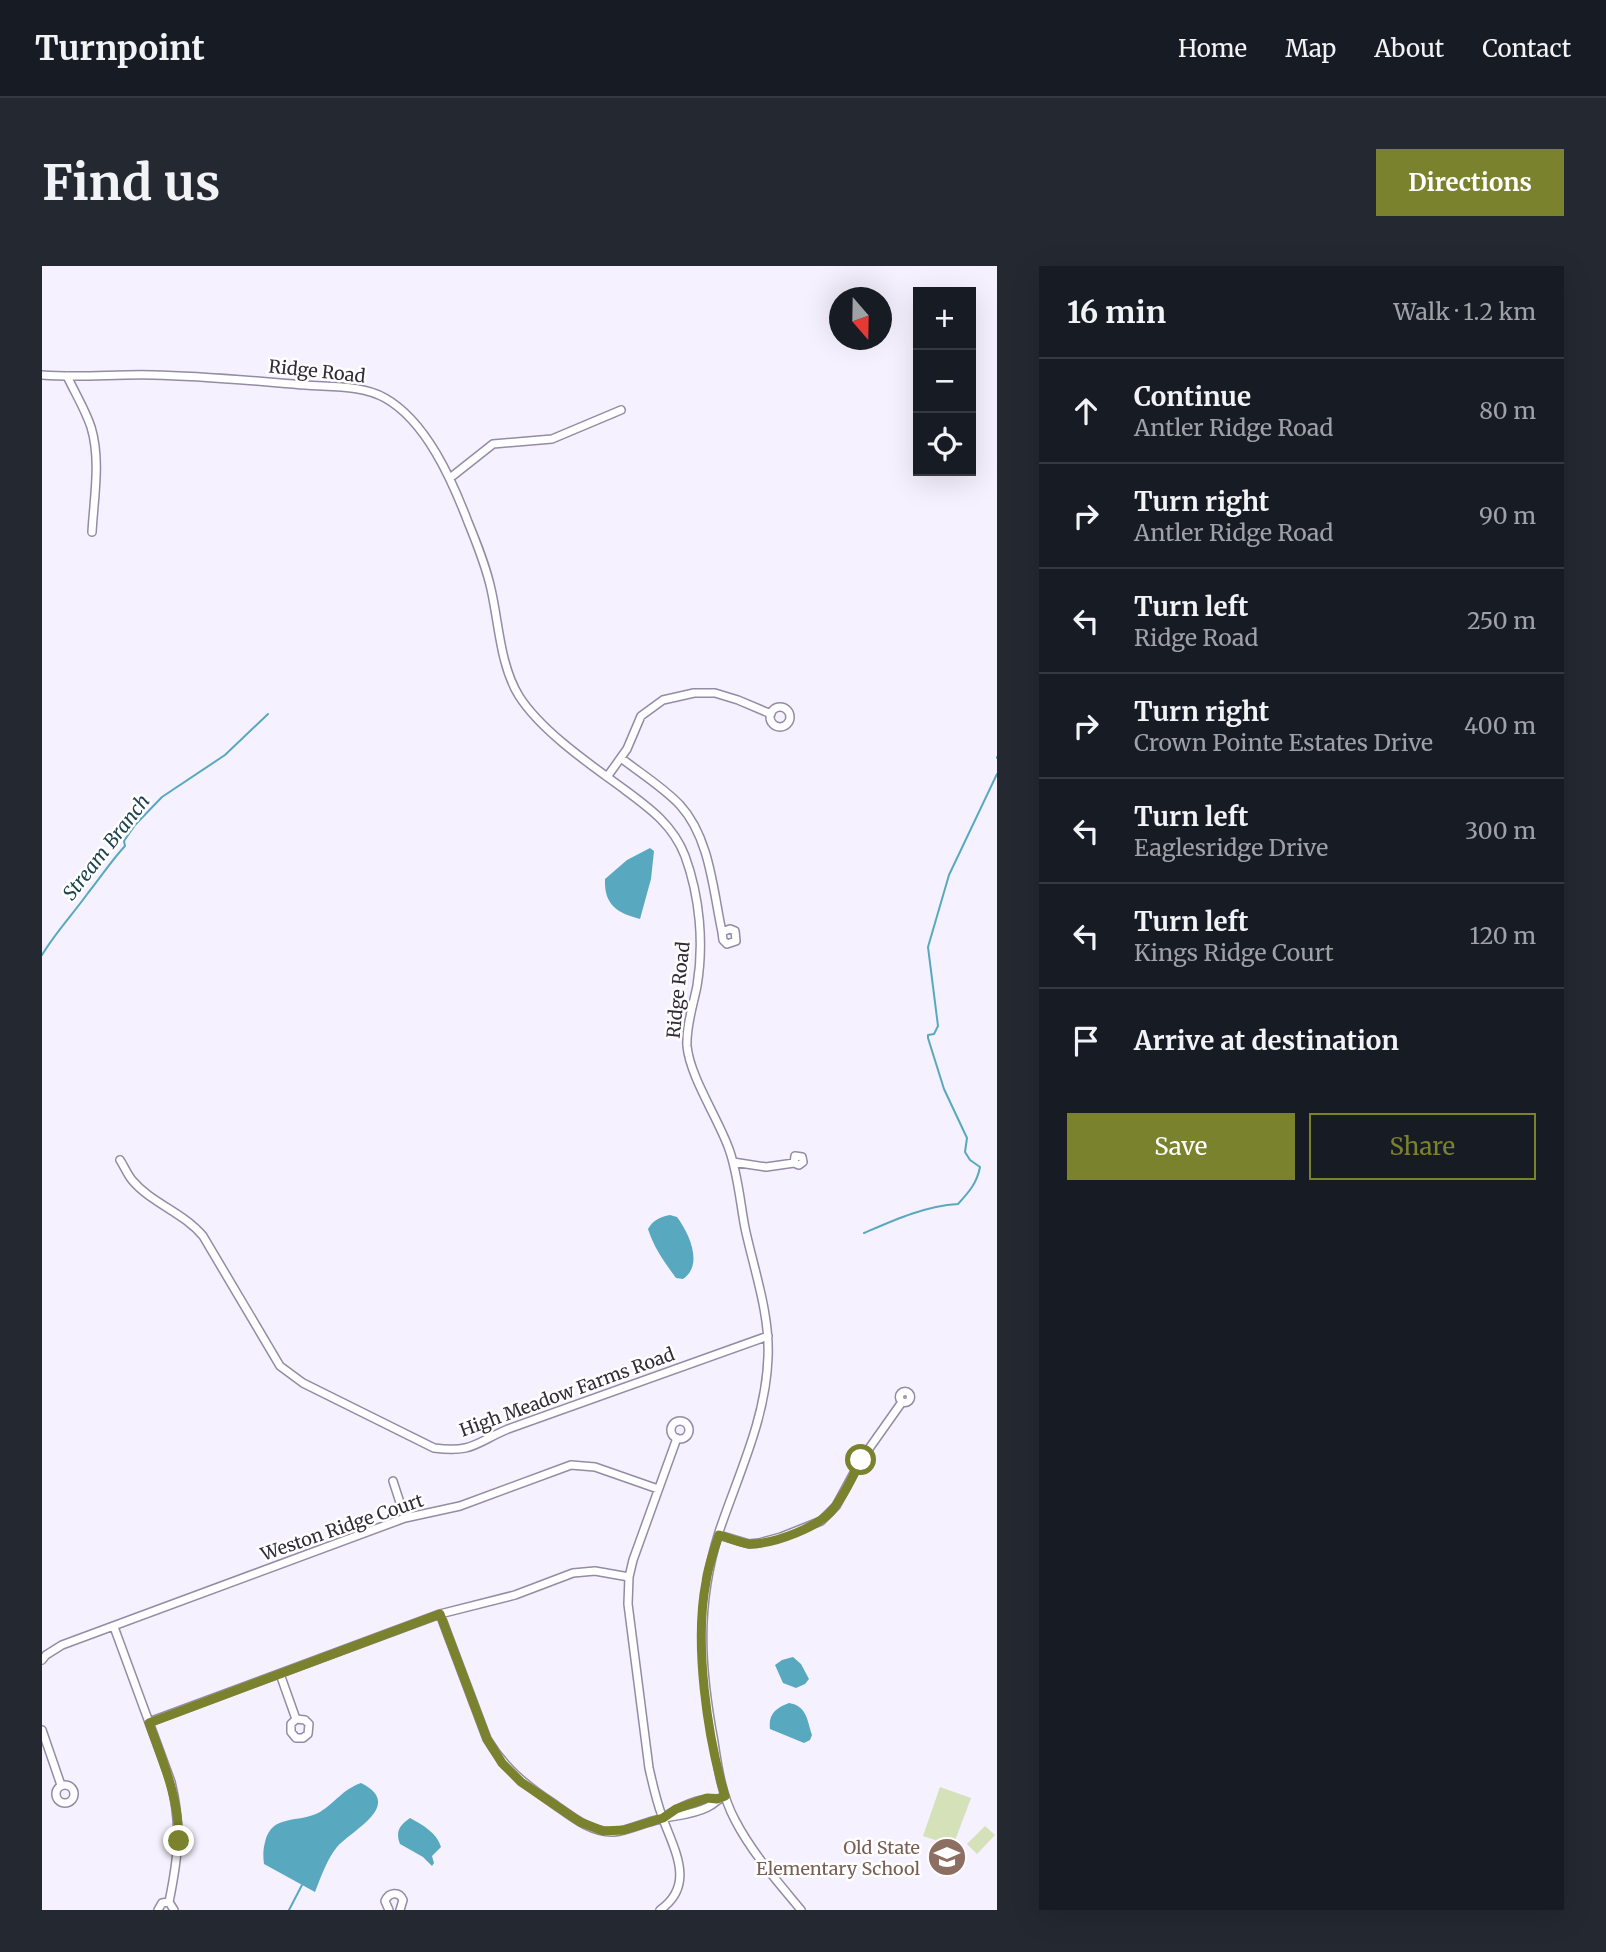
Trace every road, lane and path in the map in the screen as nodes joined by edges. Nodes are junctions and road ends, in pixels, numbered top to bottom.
1 (42, 375) edge
2 (67, 376) junction
3 (621, 410) dead end
4 (450, 478) junction
5 (92, 532) dead end
6 (771, 714) dead end
7 (621, 758) junction
8 (607, 777) junction
9 (722, 932) dead end
10 (120, 1160) dead end
11 (733, 1162) junction
12 (794, 1163) dead end
13 (768, 1336) junction
14 (902, 1402) dead end
15 (677, 1438) dead end
16 (393, 1481) dead end
17 (658, 1489) junction
18 (405, 1518) junction
19 (719, 1535) junction
20 (629, 1577) junction
21 (440, 1614) junction
22 (114, 1627) junction
23 (42, 1660) edge
24 (280, 1674) junction
25 (296, 1719) dead end
26 (149, 1723) junction
27 (42, 1730) edge
28 (61, 1785) dead end
29 (725, 1796) junction
30 (663, 1818) junction
31 (169, 1902) junction
32 (158, 1910) edge
33 (174, 1910) edge
34 (389, 1910) edge
35 (400, 1910) edge
36 (660, 1910) edge
37 (801, 1910) edge

1 - 2 street, Ridge Road
2 - 4 street, Ridge Road
2 - 5 street
3 - 4 street
4 - 8 street, Ridge Road
6 - 7 street
7 - 8 street
7 - 9 street
8 - 11 street, Ridge Road
10 - 13 street, High Meadow Farms Road
11 - 12 street
11 - 13 street, Ridge Road
13 - 19 street, Ridge Road
14 - 19 street
15 - 17 street
16 - 18 street
17 - 18 street, Weston Ridge Court
17 - 20 street
18 - 22 street, Weston Ridge Court
19 - 29 street, Ridge Road
20 - 21 street
20 - 30 street
21 - 24 street
21 - 30 street
22 - 23 street, Weston Ridge Court
22 - 26 street
24 - 25 street
24 - 26 street
26 - 31 street
27 - 28 street
29 - 30 street
29 - 37 street, Ridge Road
30 - 36 street
31 - 32 street
31 - 33 street
34 - 35 street

